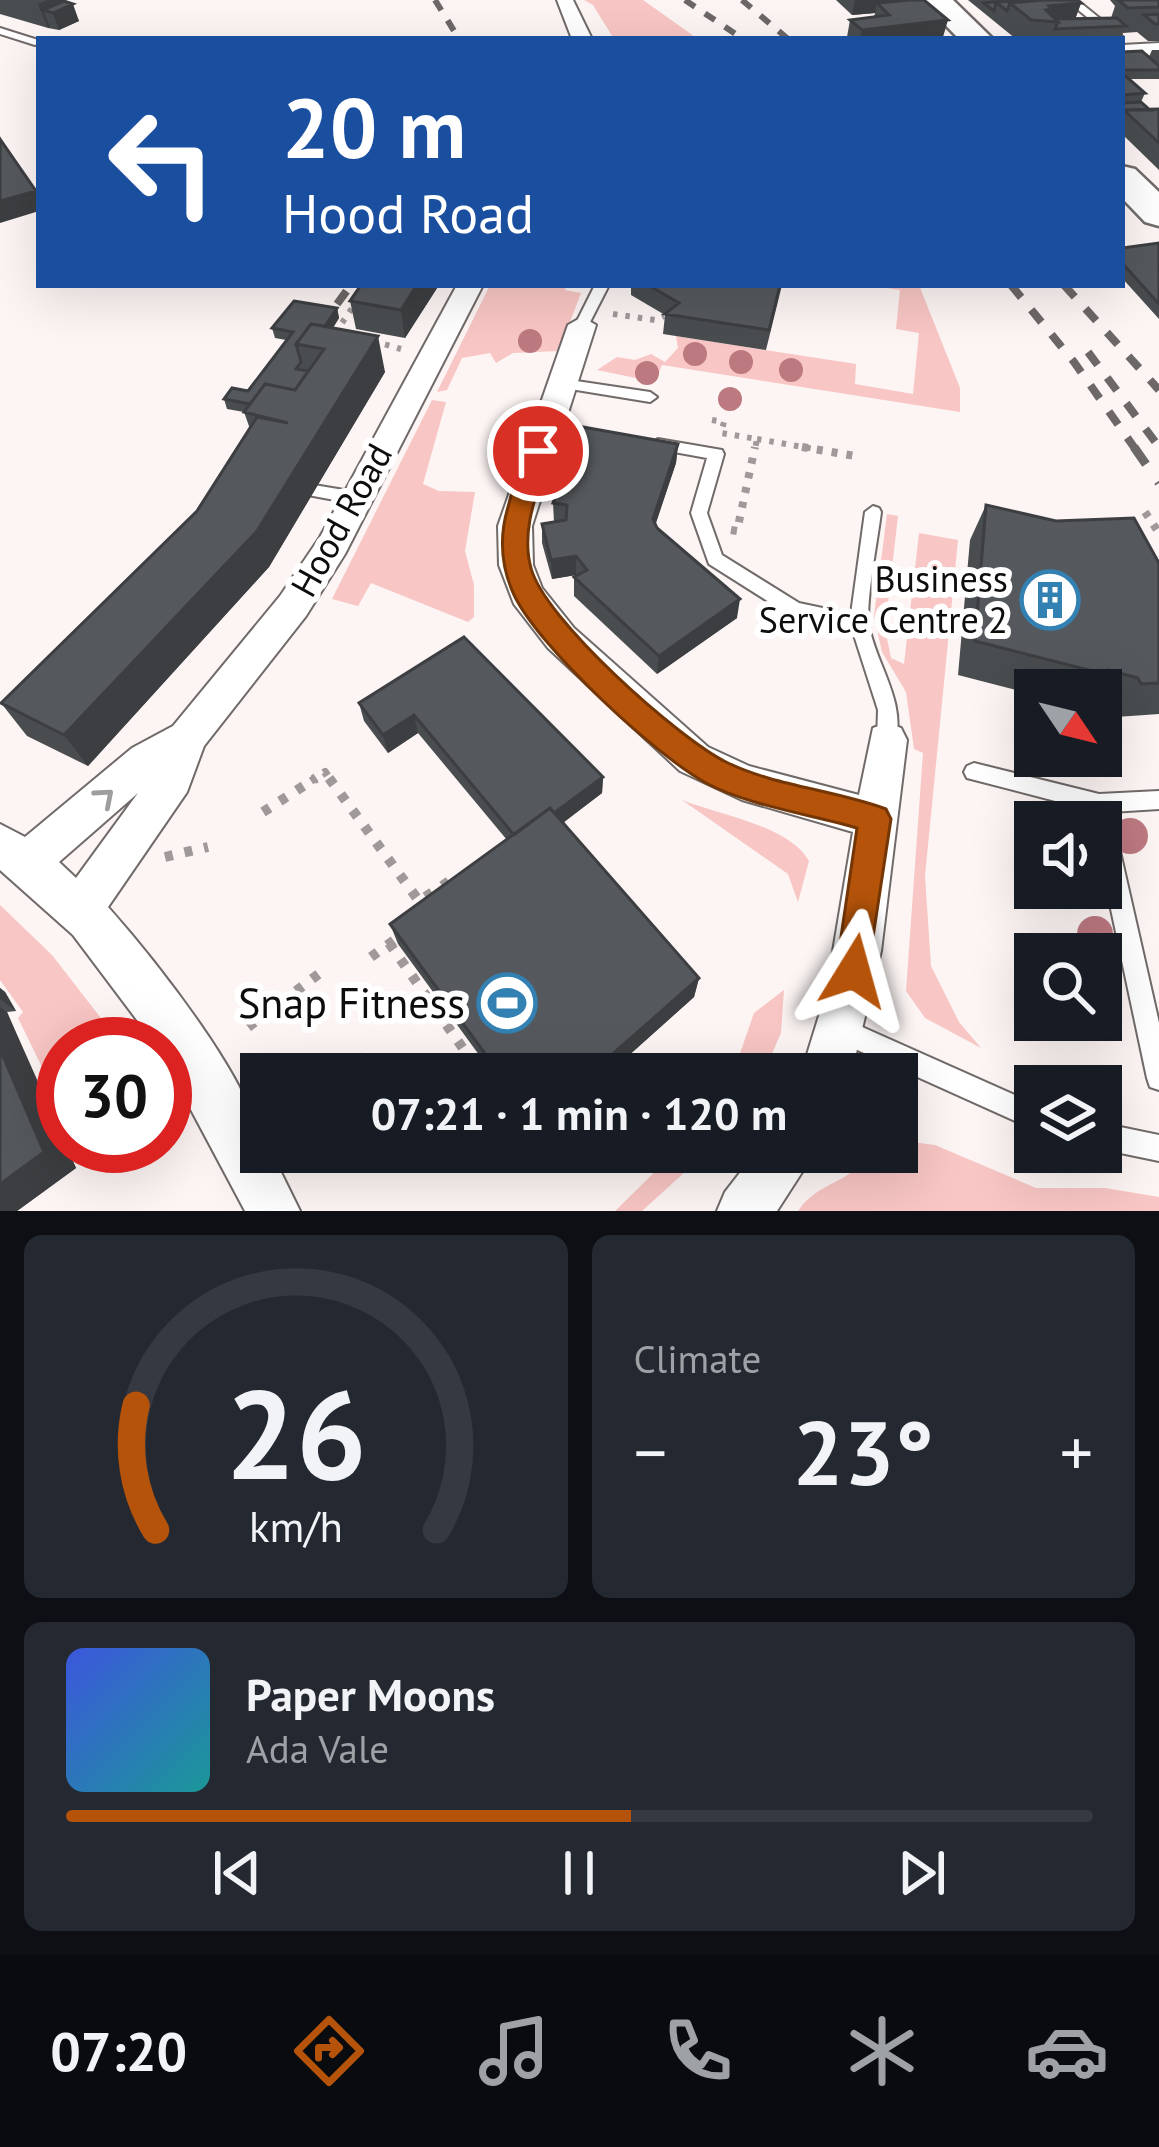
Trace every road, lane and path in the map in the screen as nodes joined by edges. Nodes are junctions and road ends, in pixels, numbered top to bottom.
1 (936, 0) edge
2 (1071, 0) edge
3 (565, 2) edge
4 (0, 32) edge
5 (581, 36) edge
6 (974, 36) edge
7 (1117, 36) edge
8 (35, 42) dead end
9 (1125, 180) edge
10 (1159, 214) edge
11 (366, 288) edge
12 (468, 288) edge
13 (601, 288) edge
14 (664, 316) edge
15 (586, 318) junction
16 (345, 337) edge
17 (364, 340) edge
18 (432, 354) junction
19 (562, 384) junction
20 (650, 397) dead end
21 (711, 406) dead end
22 (708, 419) dead end
23 (758, 439) dead end
24 (635, 440) edge
25 (861, 458) dead end
26 (314, 491) dead end
27 (356, 498) junction
28 (873, 512) dead end
29 (1144, 512) dead end
30 (1159, 533) edge
31 (859, 622) junction
32 (187, 738) junction
33 (887, 740) joint
34 (974, 772) dead end
35 (1159, 800) edge
36 (1091, 801) edge
37 (1122, 802) edge
38 (263, 812) dead end
39 (875, 819) junction
40 (208, 847) dead end
41 (14, 853) edge
42 (152, 860) dead end
43 (466, 887) edge
44 (82, 907) junction
45 (1122, 908) edge
46 (409, 929) edge
47 (389, 943) junction
48 (371, 957) dead end
49 (320, 973) dead end
50 (248, 1027) dead end
51 (842, 1030) junction
52 (466, 1053) edge
53 (834, 1053) edge
54 (1159, 1078) edge
55 (1014, 1108) edge
56 (1122, 1140) edge
57 (1159, 1148) edge
58 (773, 1173) edge
59 (273, 1211) edge
60 (743, 1211) edge

1 - 6 main road
2 - 7 lane
3 - 5 street
4 - 8 lane
9 - 10 main road
11 - 16 path
12 - 18 street, Hood Road
13 - 15 lane
14 - 15 path
15 - 19 street
17 - 18 path
18 - 27 street, Hood Road
19 - 20 lane
19 - 39 street
21 - 22 path
23 - 25 path
24 - 31 lane
26 - 27 lane
27 - 32 street, Hood Road
28 - 31 lane
29 - 30 path
31 - 33 lane
41 -> 32 street, Hood Road
32 - 44 street, Hood Road
33 - 39 street
34 - 36 lane
35 - 37 lane
38 - 43 path
39 - 51 street
40 - 42 path
41 - 44 street, Hood Road
44 - 59 street, Hood Road
45 - 54 lane
46 - 47 path
47 - 48 path
47 - 52 path
49 - 50 path
51 - 53 street
51 - 55 lane
56 - 57 lane
58 - 60 street

